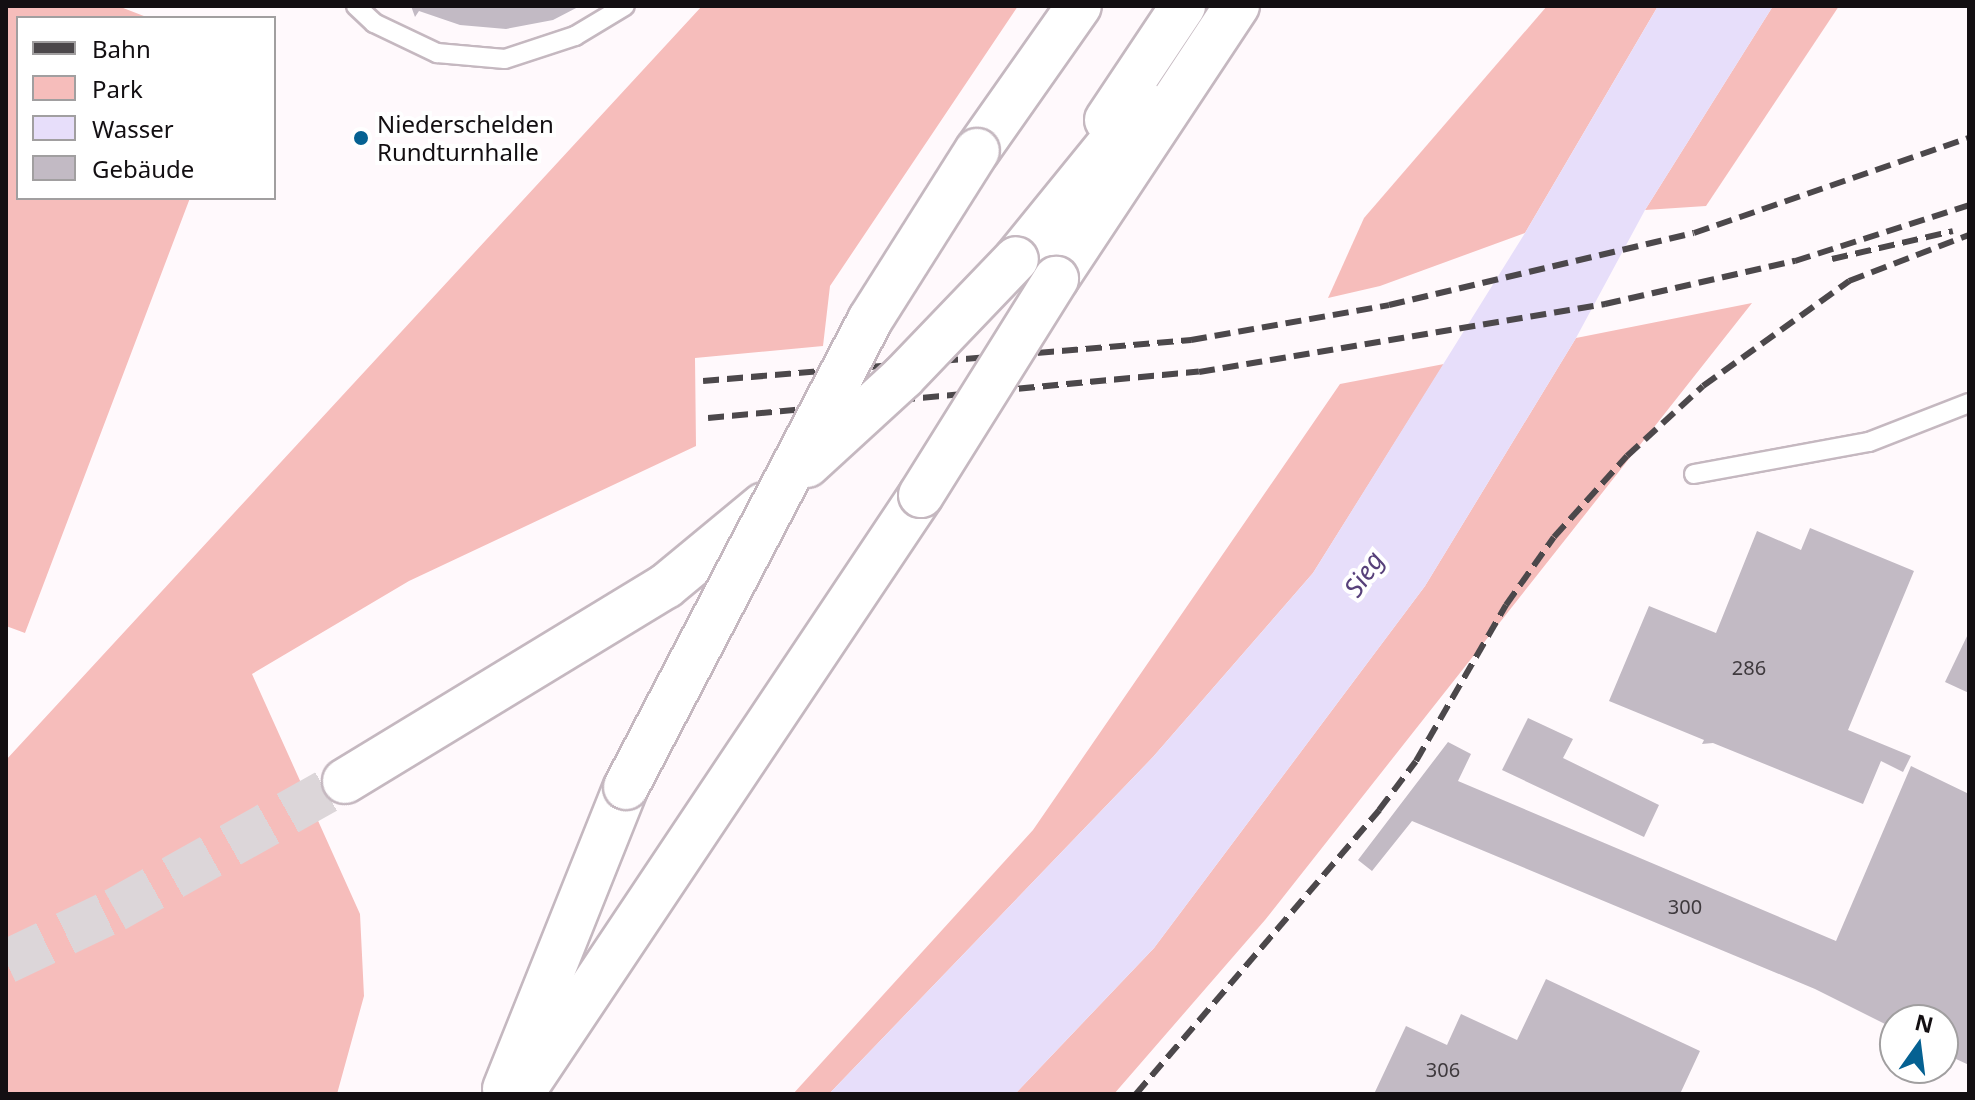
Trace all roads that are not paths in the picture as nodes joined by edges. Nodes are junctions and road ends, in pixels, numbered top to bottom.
1 (356, 6) edge
2 (625, 6) edge
3 (1079, 6) edge
4 (1183, 6) edge
5 (1221, 6) edge
6 (1237, 6) edge
7 (1016, 259) junction
8 (1969, 403) edge
9 (1694, 474) dead end
10 (345, 781) tunnel mouth
11 (503, 1094) edge
12 (521, 1094) edge

1 - 2 lane
3 - 11 highway, bridge
4 - 7 highway
5 - 7 highway
6 - 12 highway, bridge
7 - 10 highway, bridge
8 - 9 lane

